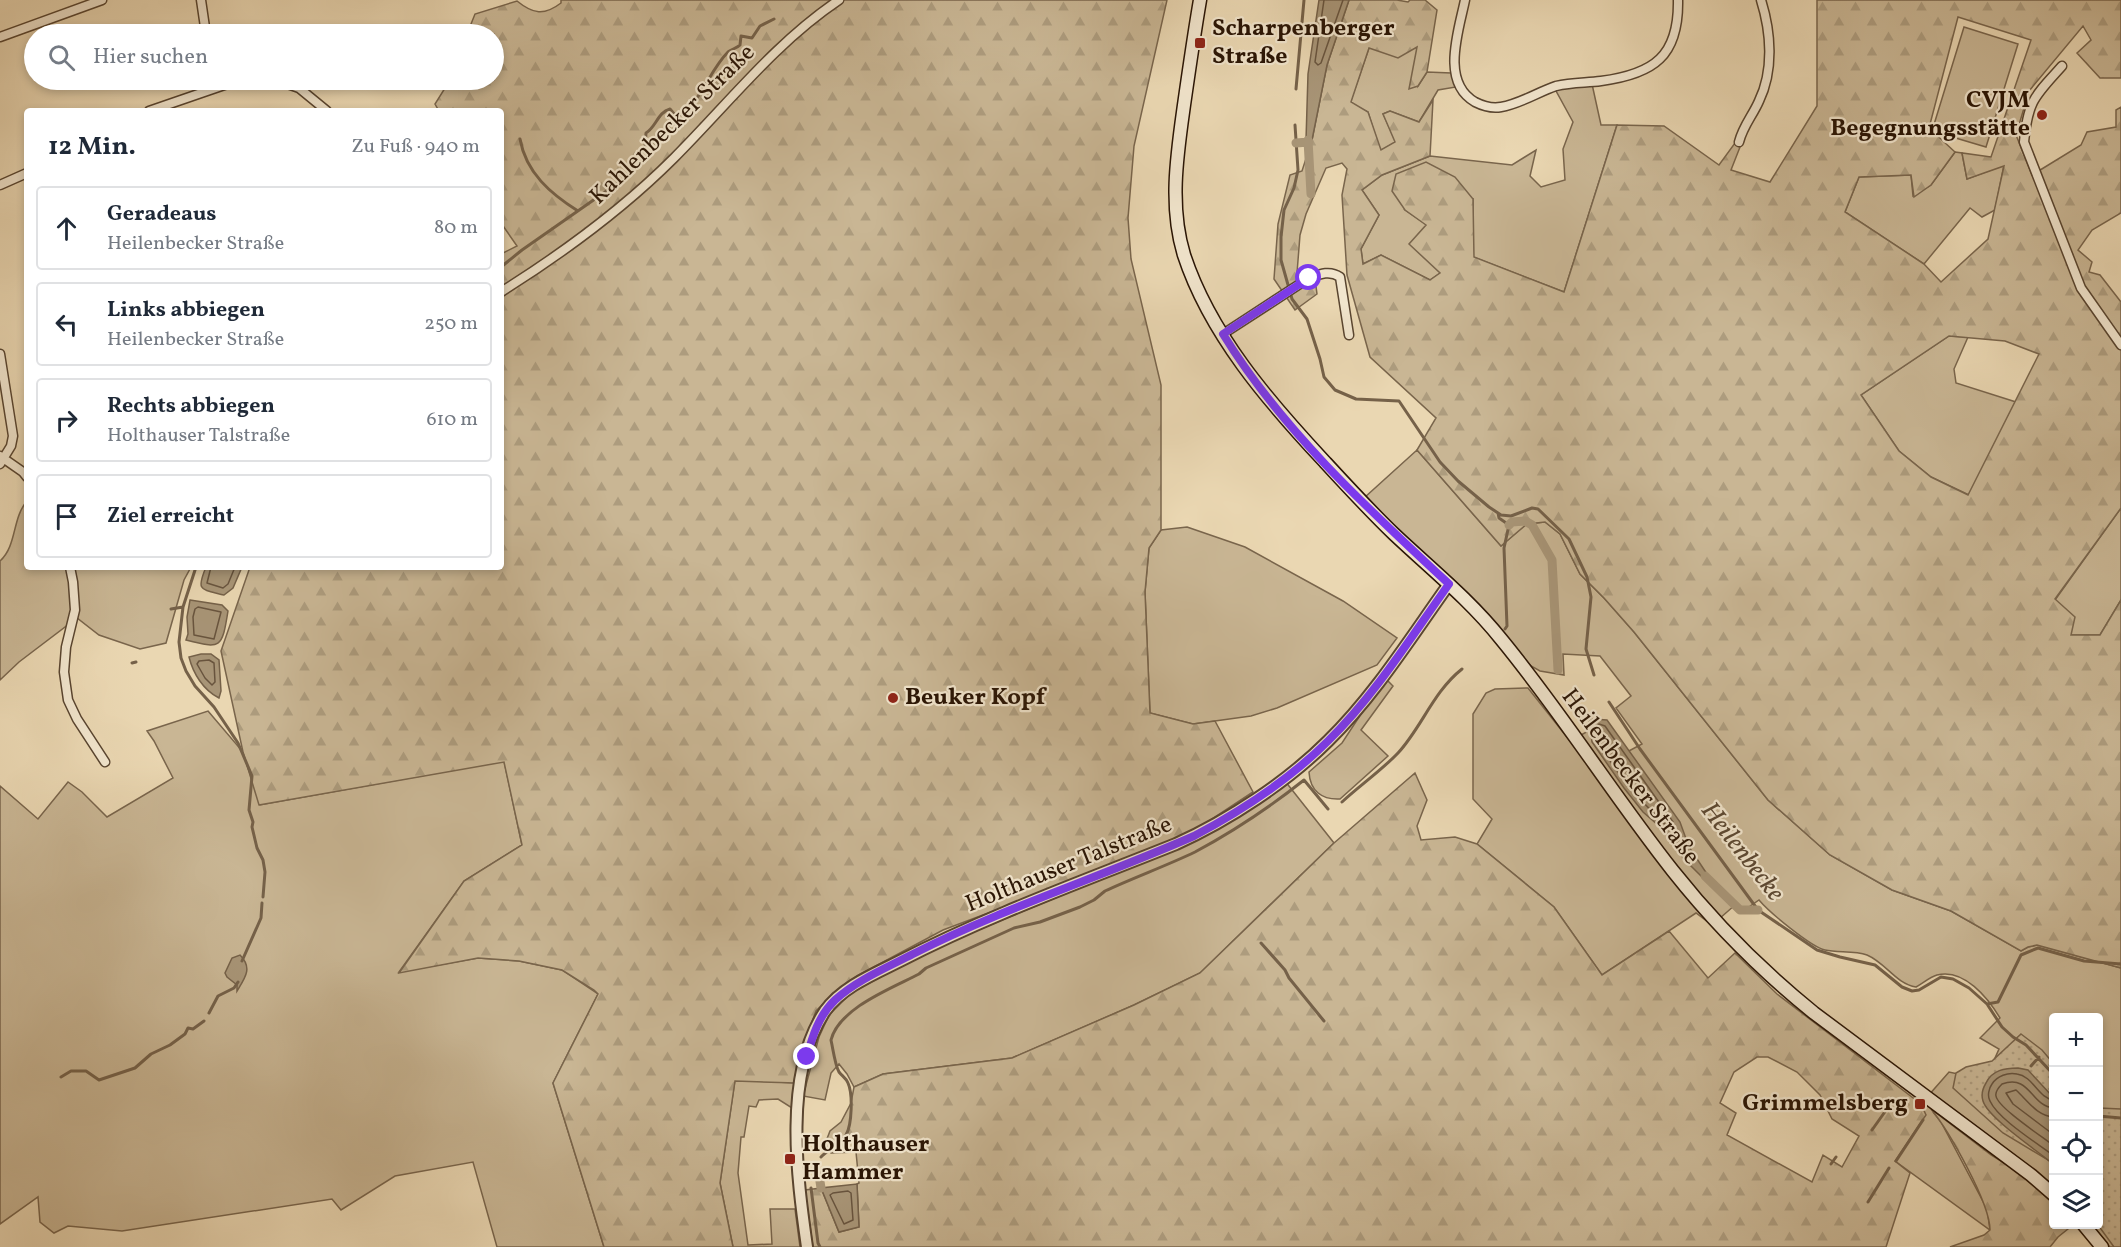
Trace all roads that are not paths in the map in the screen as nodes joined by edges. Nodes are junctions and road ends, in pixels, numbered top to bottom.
1 (102, 0) edge
2 (201, 0) edge
3 (839, 0) edge
4 (1200, 0) edge
5 (1465, 0) edge
6 (1678, 0) edge
7 (1761, 0) edge
8 (36, 24) edge
9 (205, 24) edge
10 (24, 28) edge
11 (0, 37) edge
12 (2062, 66) dead end
13 (199, 90) edge
14 (301, 90) edge
15 (156, 108) edge
16 (323, 108) edge
17 (1739, 142) dead end
18 (24, 174) edge
19 (0, 184) edge
20 (504, 290) edge
21 (1223, 334) junction
22 (1349, 335) dead end
23 (2121, 345) edge
24 (0, 354) edge
25 (2, 460) edge
26 (24, 472) edge
27 (71, 570) edge
28 (1449, 584) junction
29 (105, 762) dead end
30 (2049, 1191) edge
31 (2088, 1229) edge
32 (807, 1247) edge
33 (2102, 1247) edge

1 - 8 street
2 - 9 street
3 - 20 street, Kahlenbecker Straße
4 - 21 main road, Heilenbecker Straße
5 - 6 street
7 - 17 street
10 - 11 street
12 - 23 street
13 - 15 street
14 - 16 street
18 - 19 street
21 - 22 street
21 - 28 main road, Heilenbecker Straße
24 - 25 street
25 - 26 street
27 - 29 street
28 - 30 main road, Heilenbecker Straße
28 - 32 street, Holthauser Talstraße
31 - 33 main road

